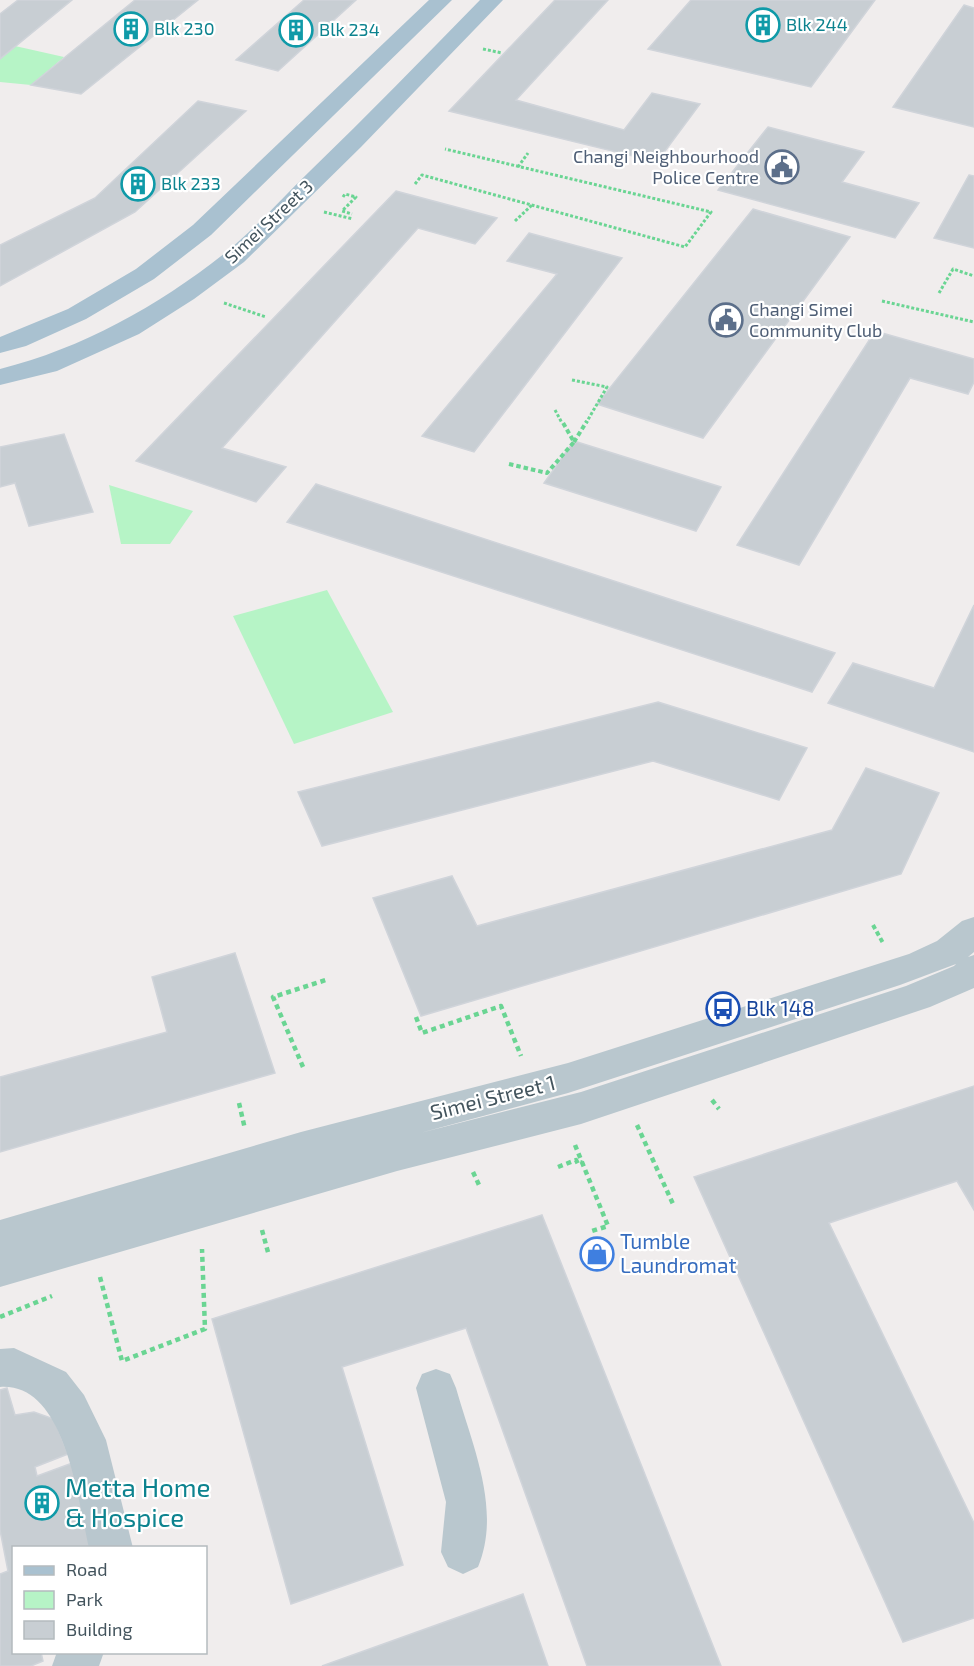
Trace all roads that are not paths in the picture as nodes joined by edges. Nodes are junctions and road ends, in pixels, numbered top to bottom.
1 (441, 0) edge
2 (492, 0) edge
3 (0, 345) edge
4 (0, 377) edge
5 (974, 931) edge
6 (974, 969) edge
7 (0, 1237) edge
8 (0, 1269) edge
9 (0, 1368) edge
10 (436, 1388) dead end
11 (111, 1546) edge
12 (463, 1552) dead end

1 - 3 main road, Simei Street 3
2 - 4 main road, Simei Street 3
5 - 7 street, Simei Street 1
6 - 8 street, Simei Street 1
9 - 11 street
10 - 12 street

